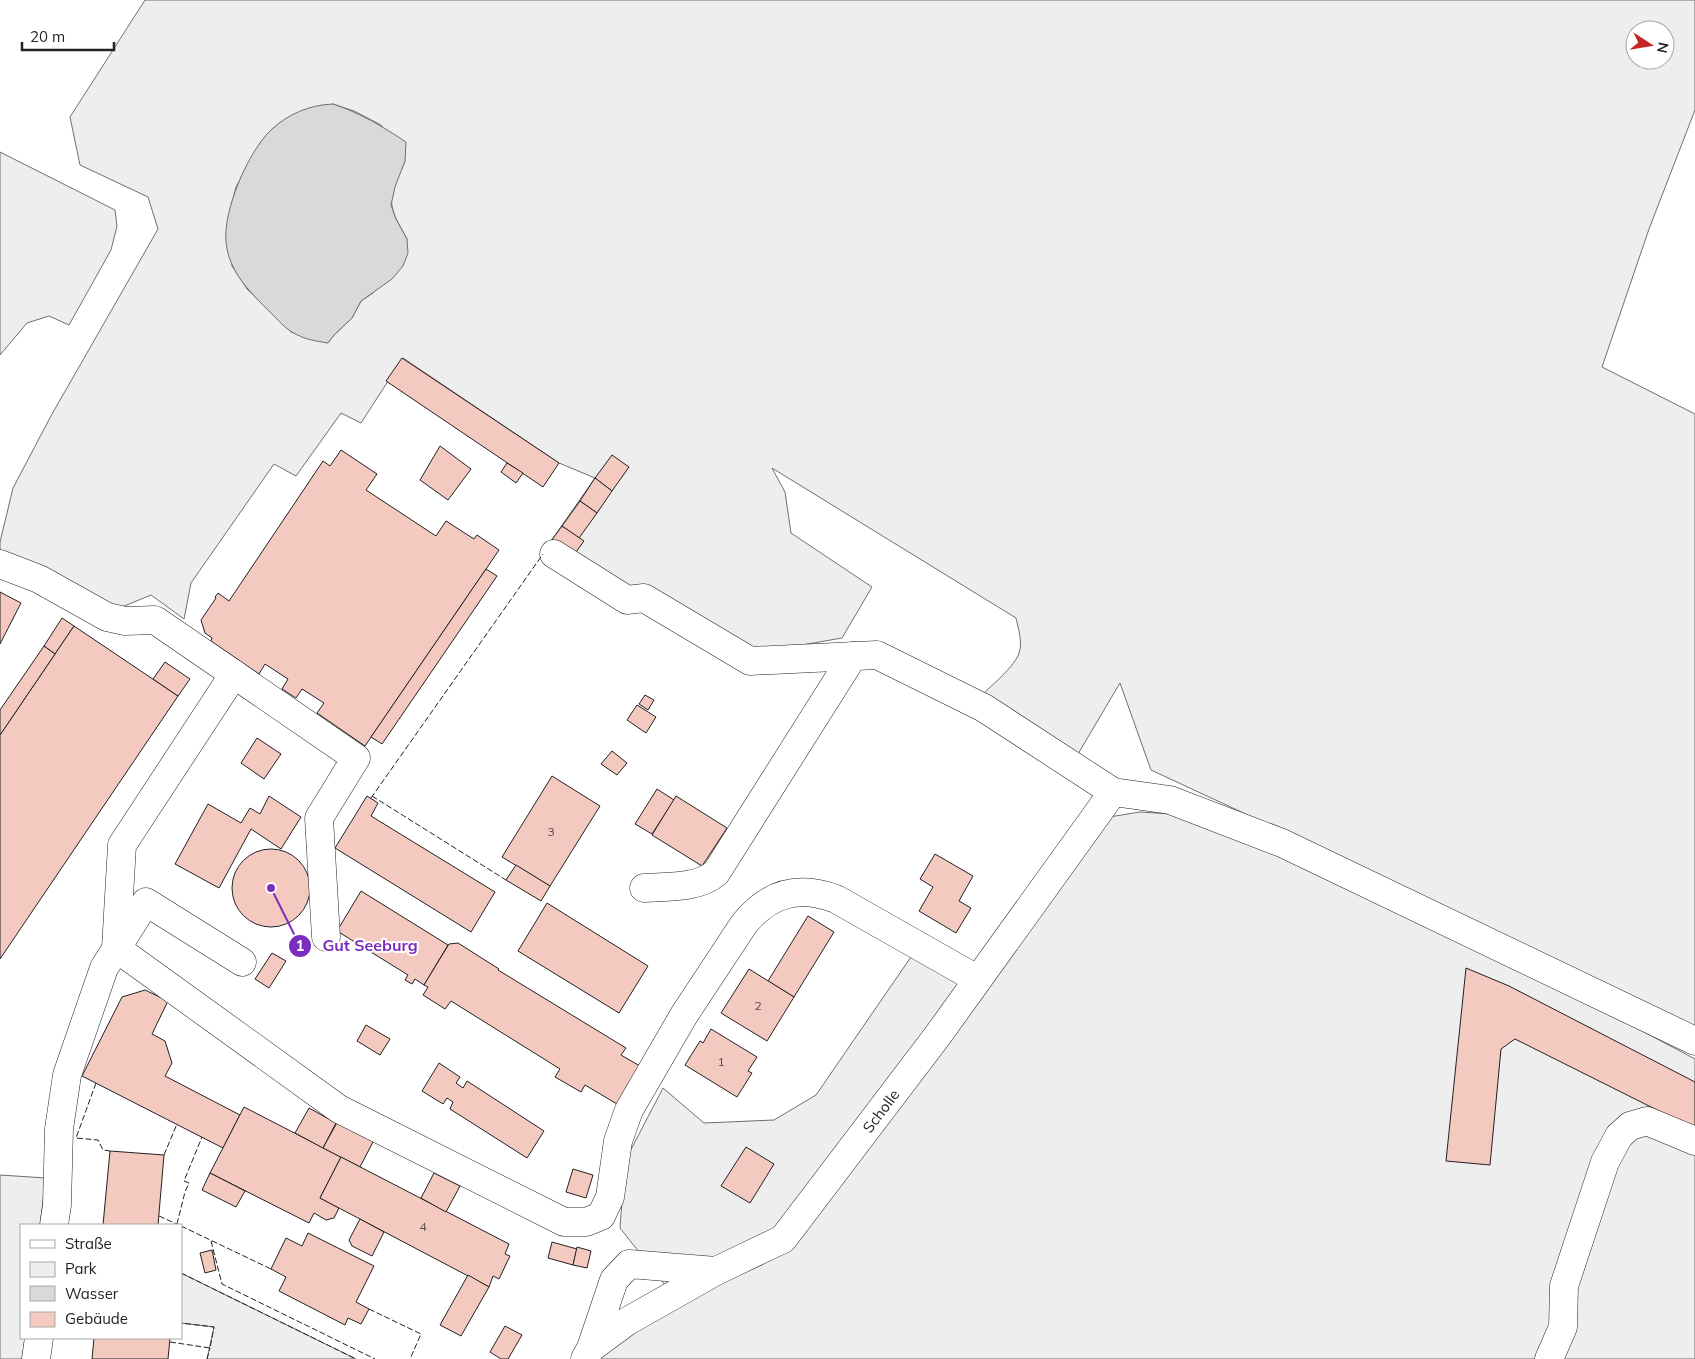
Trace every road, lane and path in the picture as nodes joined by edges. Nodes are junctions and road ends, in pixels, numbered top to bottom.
1 (554, 554) dead end
2 (0, 564) edge
3 (853, 656) junction
4 (234, 674) junction
5 (1113, 792) junction
6 (644, 888) dead end
7 (326, 936) dead end
8 (116, 948) junction
9 (242, 962) dead end
10 (977, 979) junction
11 (1695, 1041) edge
12 (1695, 1141) edge
13 (54, 1224) edge
14 (716, 1271) junction
15 (39, 1339) edge
16 (588, 1354) edge
17 (36, 1359) edge
18 (1549, 1359) edge

1 - 3 lane
2 - 4 lane
3 - 5 lane
3 - 6 lane
4 - 7 lane
4 - 8 lane
5 - 10 lane, Scholle
5 - 11 lane
8 - 9 lane
8 - 10 lane
8 - 13 lane
10 - 14 lane, Scholle
12 - 18 lane
14 - 16 lane, Scholle
14 - 16 lane
15 - 17 lane

